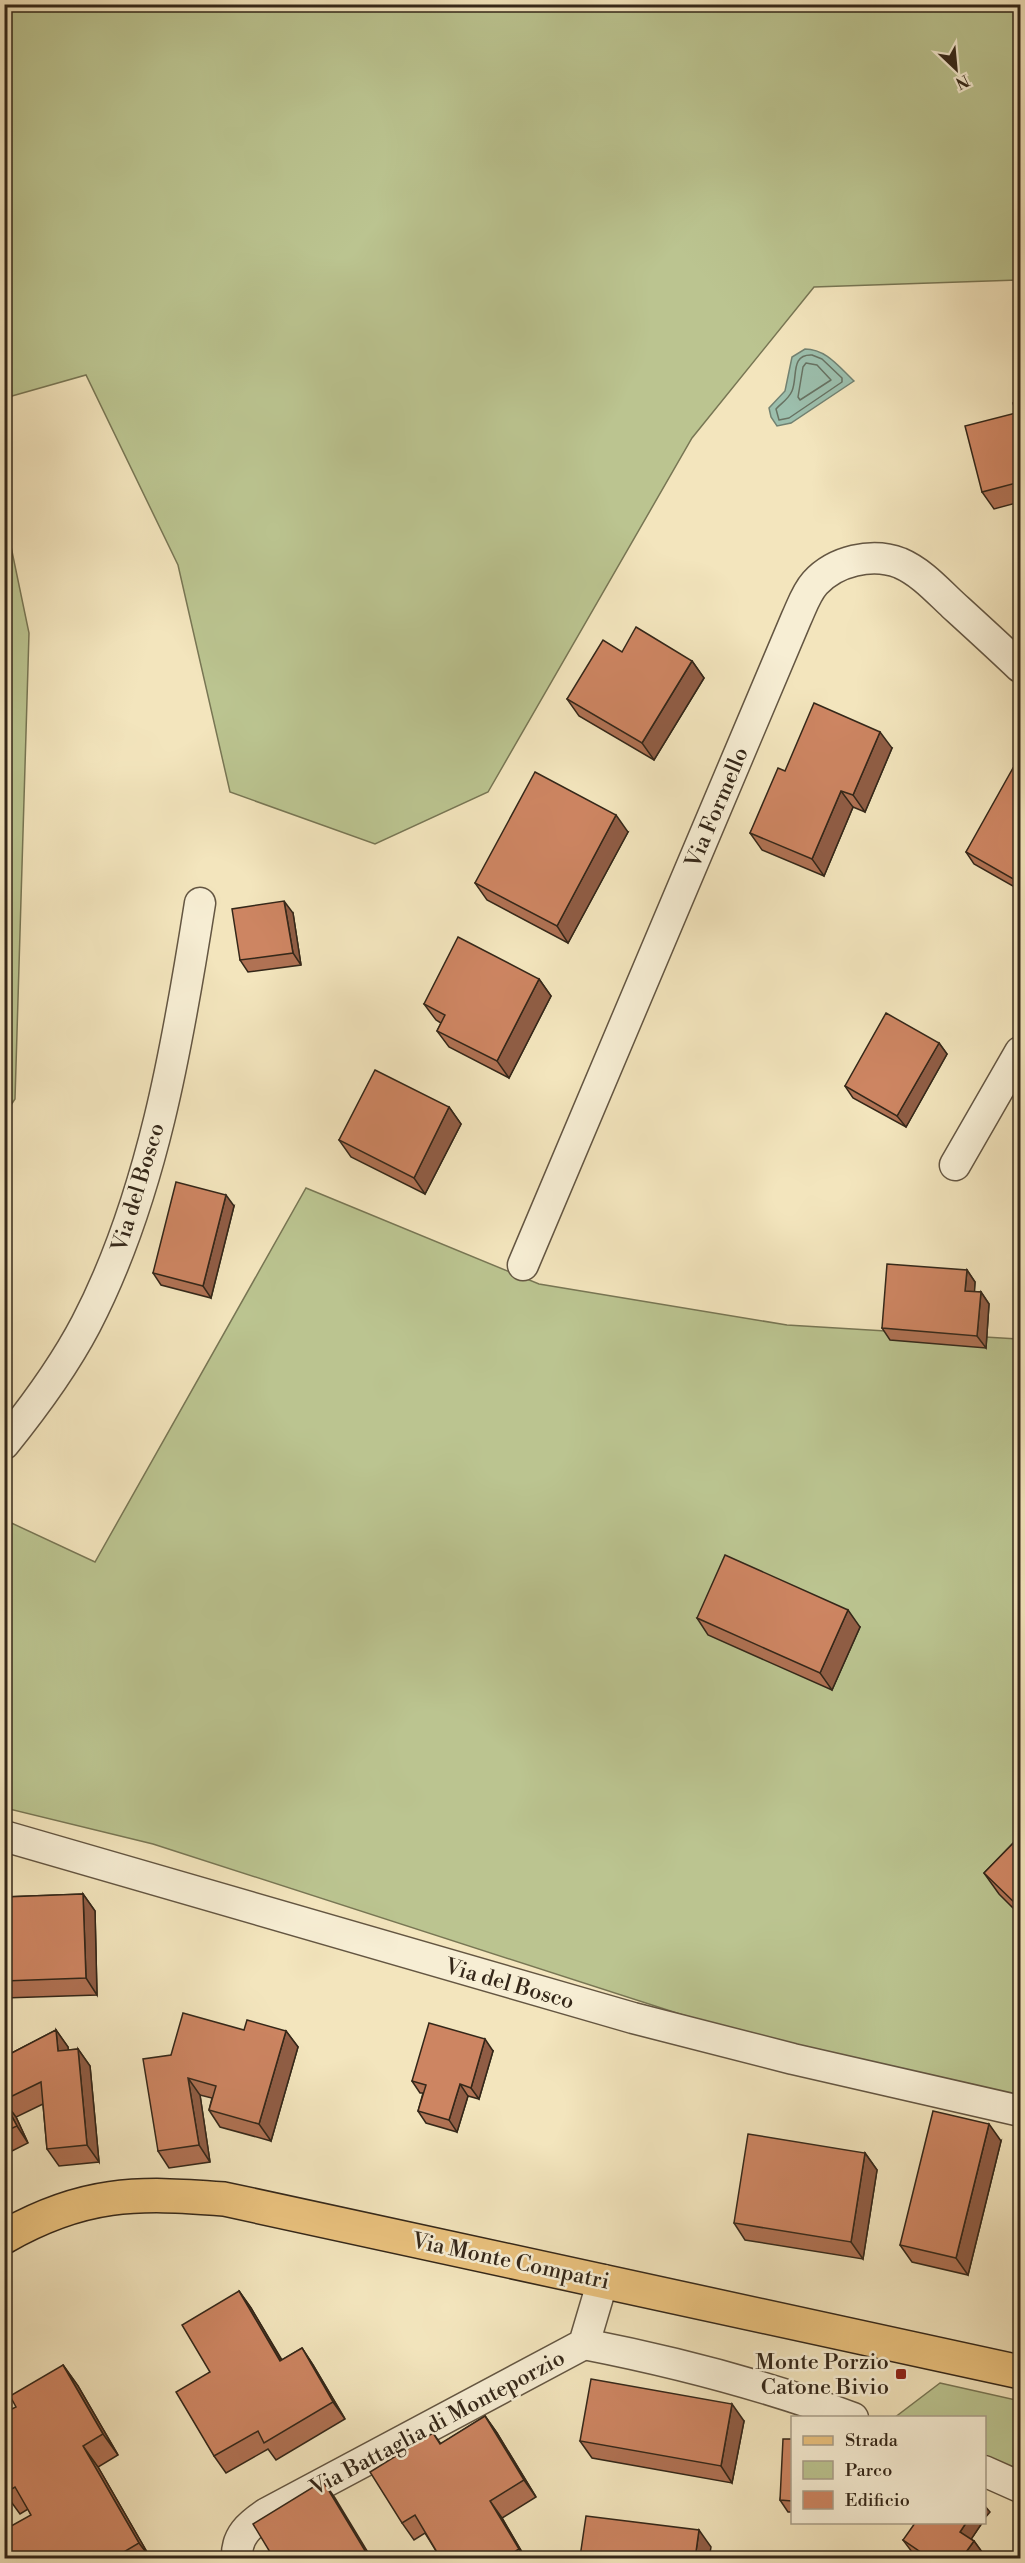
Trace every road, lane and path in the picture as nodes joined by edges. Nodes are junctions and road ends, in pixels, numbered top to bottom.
1 (1020, 667) edge
2 (200, 903) dead end
3 (1020, 1052) edge
4 (955, 1165) dead end
5 (523, 1265) dead end
6 (4, 1444) edge
7 (4, 1836) edge
8 (1020, 2111) edge
9 (4, 2237) edge
10 (603, 2280) junction
11 (584, 2344) junction
12 (1020, 2372) edge
13 (848, 2416) edge
14 (986, 2472) edge
15 (1020, 2487) edge
16 (238, 2549) edge

1 - 5 street, Via Formello
2 - 6 street, Via del Bosco
3 - 4 street
7 - 8 street, Via del Bosco
9 - 10 main road, Via Monte Compatri
10 - 11 street, Via Battaglia di Monteporzio
10 - 12 main road, Via Monte Compatri
11 - 13 street
11 - 16 street, Via Battaglia di Monteporzio
14 - 15 street

